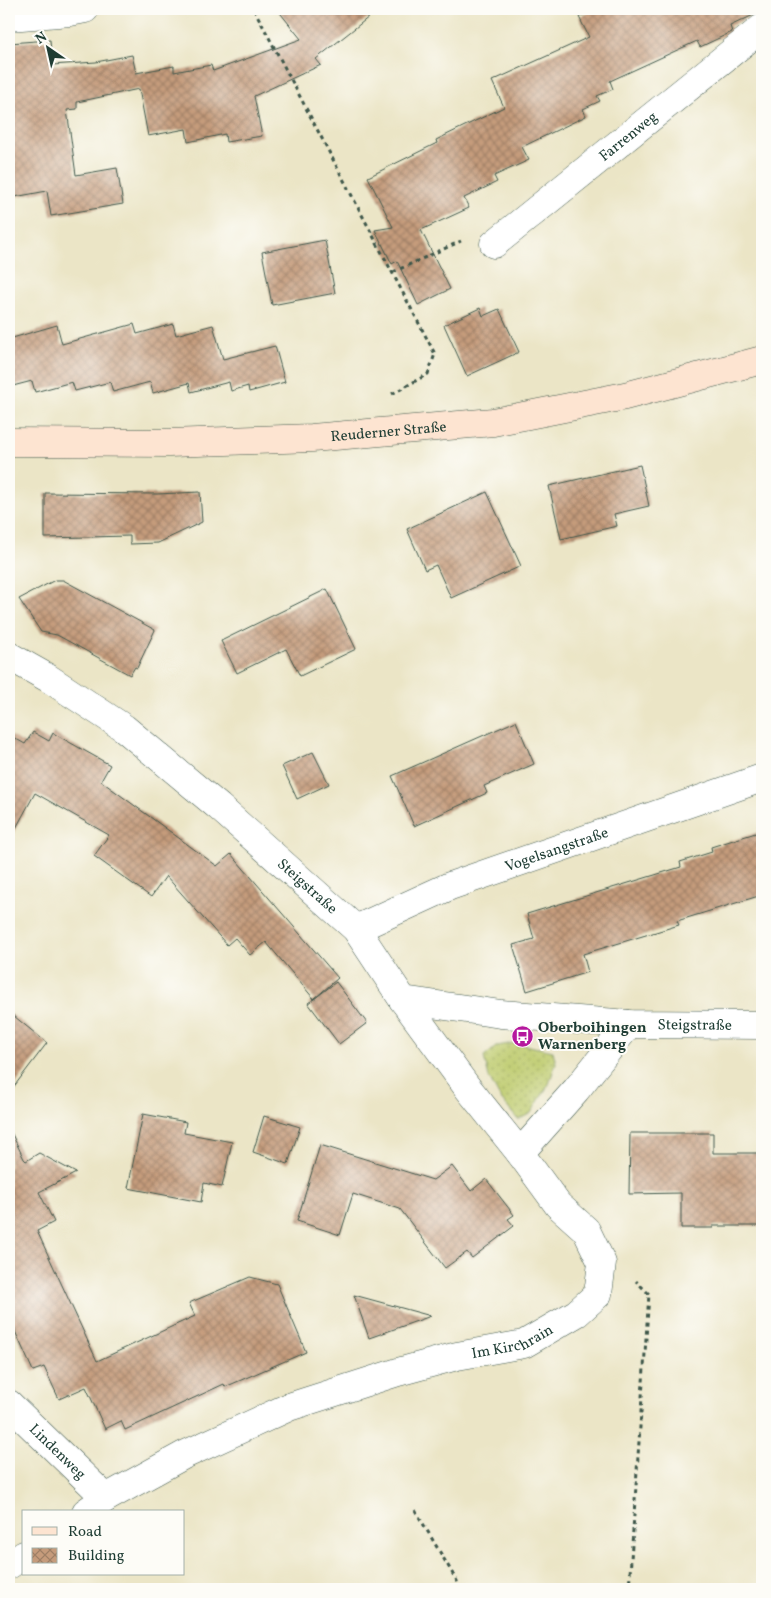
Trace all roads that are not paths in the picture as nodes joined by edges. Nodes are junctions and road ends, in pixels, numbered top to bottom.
1 (85, 9) edge
2 (9, 17) edge
3 (762, 28) edge
4 (494, 244) road end
5 (762, 360) edge
6 (9, 442) edge
7 (9, 656) edge
8 (762, 778) edge
9 (356, 929) junction
10 (403, 1000) junction
11 (629, 1024) junction
12 (762, 1025) edge
13 (520, 1153) junction
14 (9, 1404) edge
15 (96, 1505) edge
16 (22, 1556) edge
17 (9, 1565) edge

1 - 2 street
3 - 4 street, Farrenweg
5 - 6 street, Reuderner Straße
7 - 9 street, Steigstraße
8 - 9 street, Vogelsangstraße
9 - 10 street, Steigstraße
10 - 11 street, Steigstraße
10 - 13 street
11 - 12 street, Steigstraße
11 - 13 street
13 - 15 street, Im Kirchrain
14 - 15 street, Lindenweg
16 - 17 street

